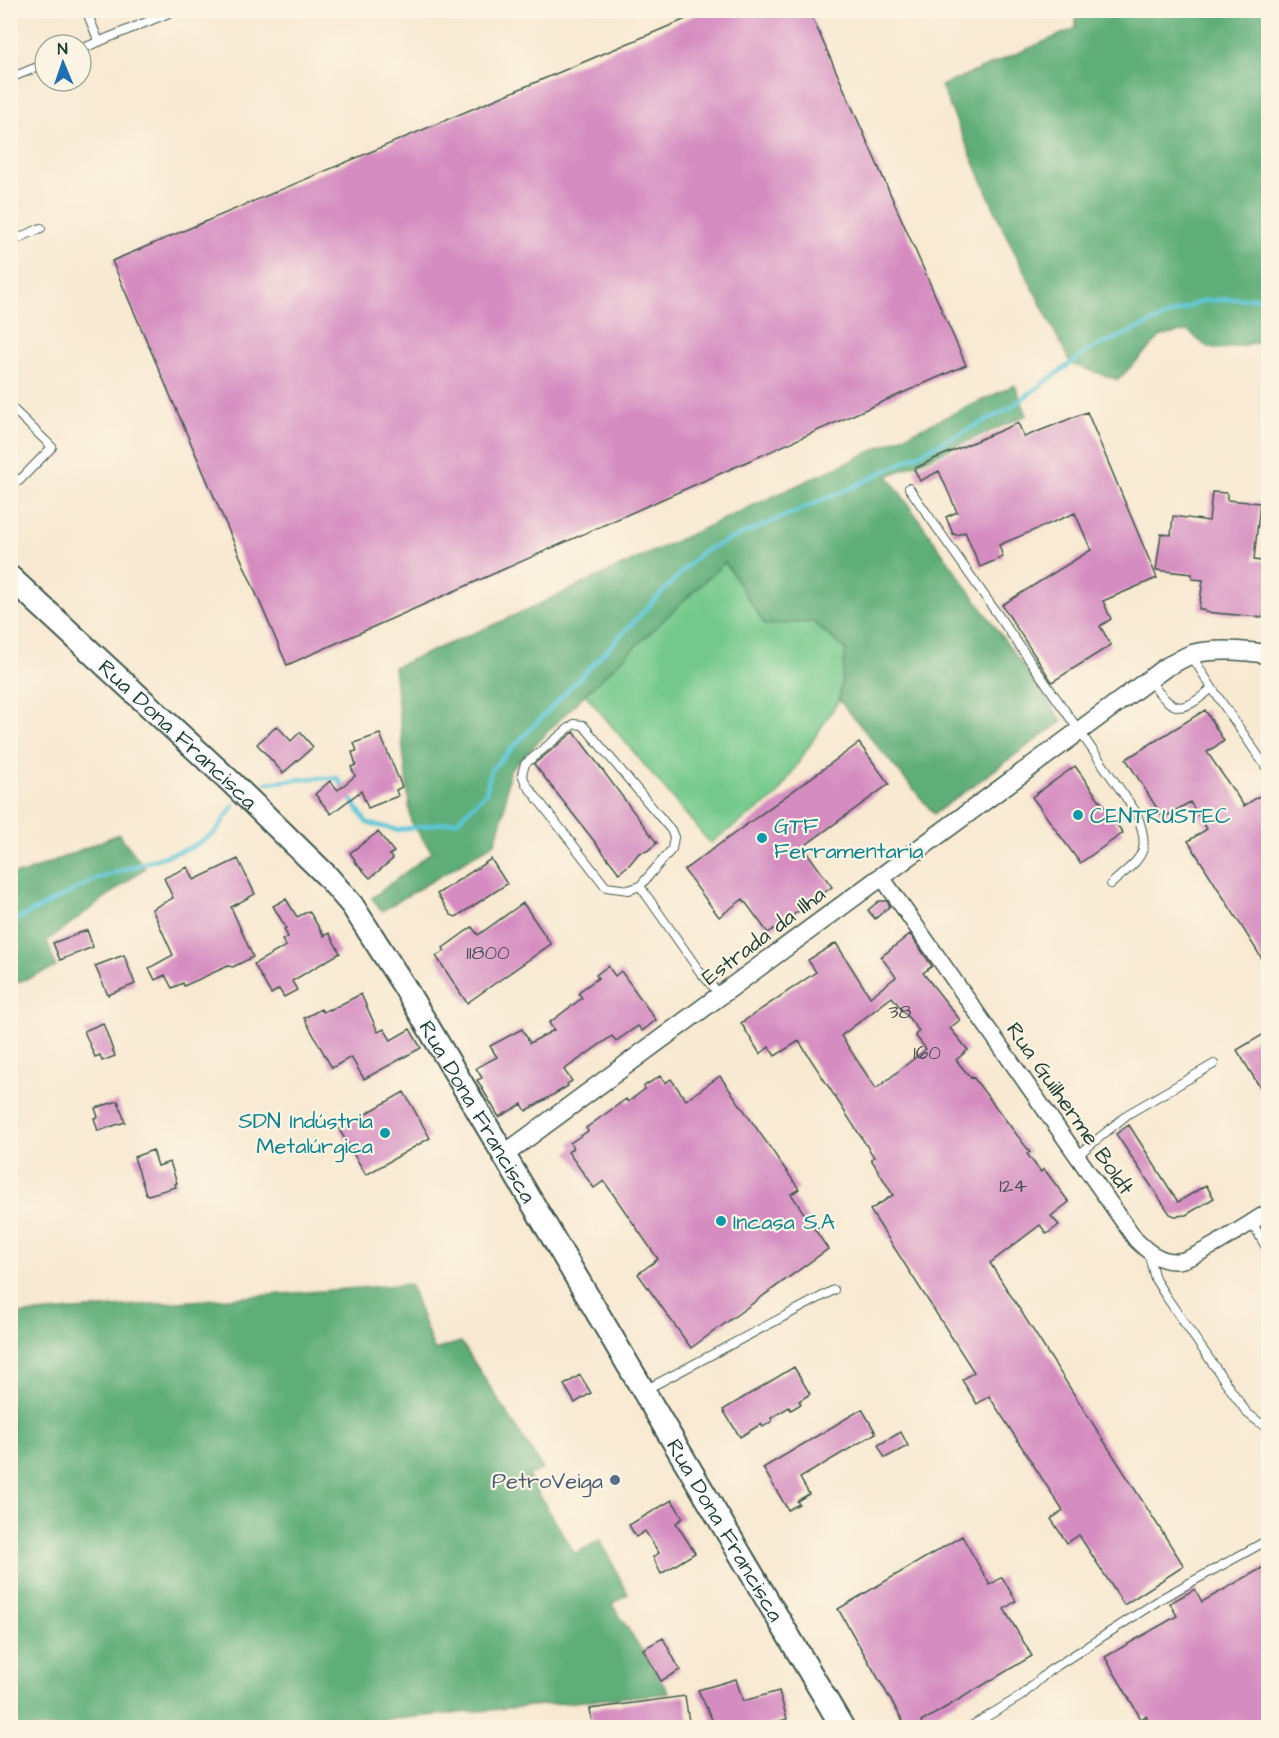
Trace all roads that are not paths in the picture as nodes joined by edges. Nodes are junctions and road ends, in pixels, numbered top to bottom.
1 (86, 10) edge
2 (176, 10) edge
3 (99, 42) junction
4 (93, 44) edge
5 (33, 69) edge
6 (10, 78) edge
7 (41, 228) dead end
8 (10, 242) edge
9 (10, 406) edge
10 (10, 473) edge
11 (909, 488) dead end
12 (10, 577) edge
13 (1269, 654) edge
14 (1191, 655) junction
15 (1148, 679) junction
16 (1212, 688) junction
17 (1078, 730) junction
18 (1269, 770) edge
19 (881, 876) junction
20 (1111, 884) dead end
21 (640, 886) junction
22 (721, 996) junction
23 (1214, 1064) dead end
24 (505, 1154) junction
25 (1077, 1156) junction
26 (1269, 1212) edge
27 (1252, 1222) junction
28 (1148, 1251) junction
29 (1269, 1251) edge
30 (834, 1290) dead end
31 (644, 1390) junction
32 (1269, 1429) edge
33 (1269, 1540) edge
34 (843, 1728) edge
35 (968, 1728) edge

1 - 3 lane
2 - 3 lane
3 - 4 lane
5 - 6 lane
7 - 8 lane
9 - 10 lane
11 - 17 lane
12 - 24 main road, Rua Dona Francisca
13 - 14 street, Estrada da Ilha
14 - 15 street, Estrada da Ilha
14 - 16 lane
15 - 16 lane
15 - 17 street, Estrada da Ilha
16 - 18 lane
17 - 19 street, Estrada da Ilha
17 - 20 lane
19 - 22 street, Estrada da Ilha
19 - 25 street, Rua Guilherme Boldt
21 - 21 lane
21 - 22 lane
22 - 24 street, Estrada da Ilha
23 - 25 lane
24 - 31 main road, Rua Dona Francisca
25 - 28 street, Rua Guilherme Boldt
26 - 27 street, Rua Guilherme Boldt
27 - 28 street, Rua Guilherme Boldt
27 - 29 lane
28 - 32 lane
30 - 31 lane
31 - 34 main road, Rua Dona Francisca
33 - 35 lane

